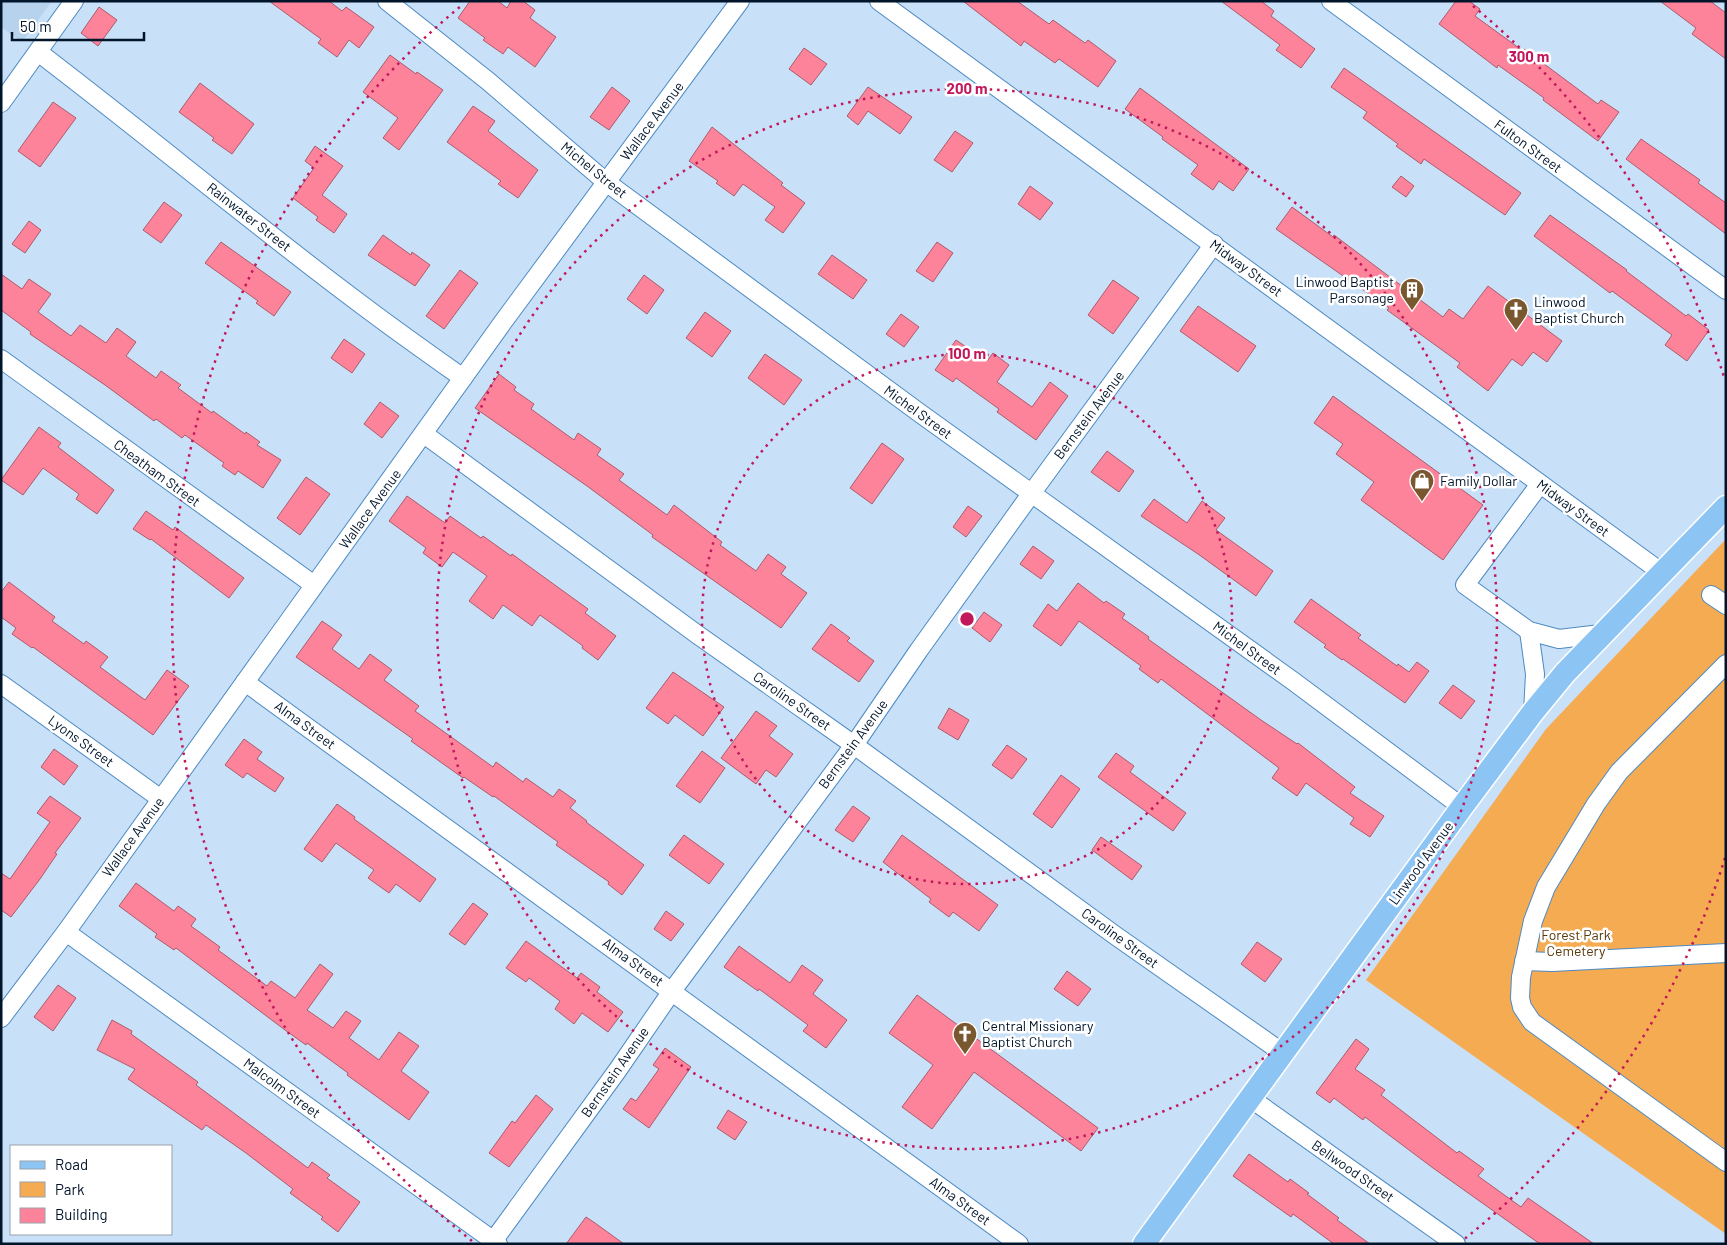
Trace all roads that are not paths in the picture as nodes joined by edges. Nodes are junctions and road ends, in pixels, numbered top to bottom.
1 (74, 1) edge
2 (387, 1) edge
3 (740, 1) edge
4 (879, 1) edge
5 (1331, 1) edge
6 (38, 52) junction
7 (1, 103) edge
8 (606, 182) junction
9 (1214, 244) junction
10 (1726, 290) edge
11 (1, 359) edge
12 (463, 378) junction
13 (424, 434) junction
14 (1540, 484) junction
15 (1031, 494) junction
16 (1726, 507) edge
17 (1661, 572) junction
18 (314, 586) junction
19 (1711, 595) dead end
20 (1726, 605) edge
21 (1529, 632) junction
22 (1601, 634) junction
23 (1726, 664) edge
24 (245, 682) junction
25 (1, 684) edge
26 (1533, 712) junction
27 (854, 745) junction
28 (161, 798) junction
29 (1462, 807) junction
30 (66, 932) junction
31 (1726, 953) edge
32 (1524, 960) junction
33 (672, 991) junction
34 (1, 1018) edge
35 (1283, 1053) junction
36 (1250, 1098) junction
37 (1726, 1162) edge
38 (494, 1243) edge
39 (1019, 1244) edge
40 (1144, 1244) edge
41 (1456, 1244) edge

1 - 6 street
2 - 8 street, Michel Street
3 - 8 street, Wallace Avenue
4 - 9 street, Midway Street
5 - 10 street, Fulton Street
6 - 7 street
6 - 12 street, Rainwater Street
8 - 12 street, Wallace Avenue
8 - 15 street, Michel Street
9 - 14 street, Midway Street
9 - 15 street, Bernstein Avenue
11 - 18 street, Cheatham Street
12 - 13 street, Wallace Avenue
13 - 18 street, Wallace Avenue
13 - 27 street, Caroline Street
14 - 17 street, Midway Street
14 - 21 street
15 - 27 street, Bernstein Avenue
15 - 29 street, Michel Street
16 - 17 main road, Linwood Avenue
17 - 22 main road, Linwood Avenue
18 - 24 street, Wallace Avenue
19 - 20 street
21 - 22 street
21 - 26 street
22 - 26 main road, Linwood Avenue
23 - 32 street
24 - 28 street, Wallace Avenue
24 - 33 street, Alma Street
25 - 28 street, Lyons Street
26 - 29 main road, Linwood Avenue
27 - 33 street, Bernstein Avenue
27 - 35 street, Caroline Street
28 - 30 street, Wallace Avenue
29 - 35 main road, Linwood Avenue
30 - 34 street, Wallace Avenue
30 - 38 street, Malcolm Street
31 - 32 street
32 - 37 street
33 - 38 street, Bernstein Avenue
33 - 39 street, Alma Street
35 - 36 main road, Linwood Avenue
36 - 40 main road, Linwood Avenue
36 - 41 street, Bellwood Street

